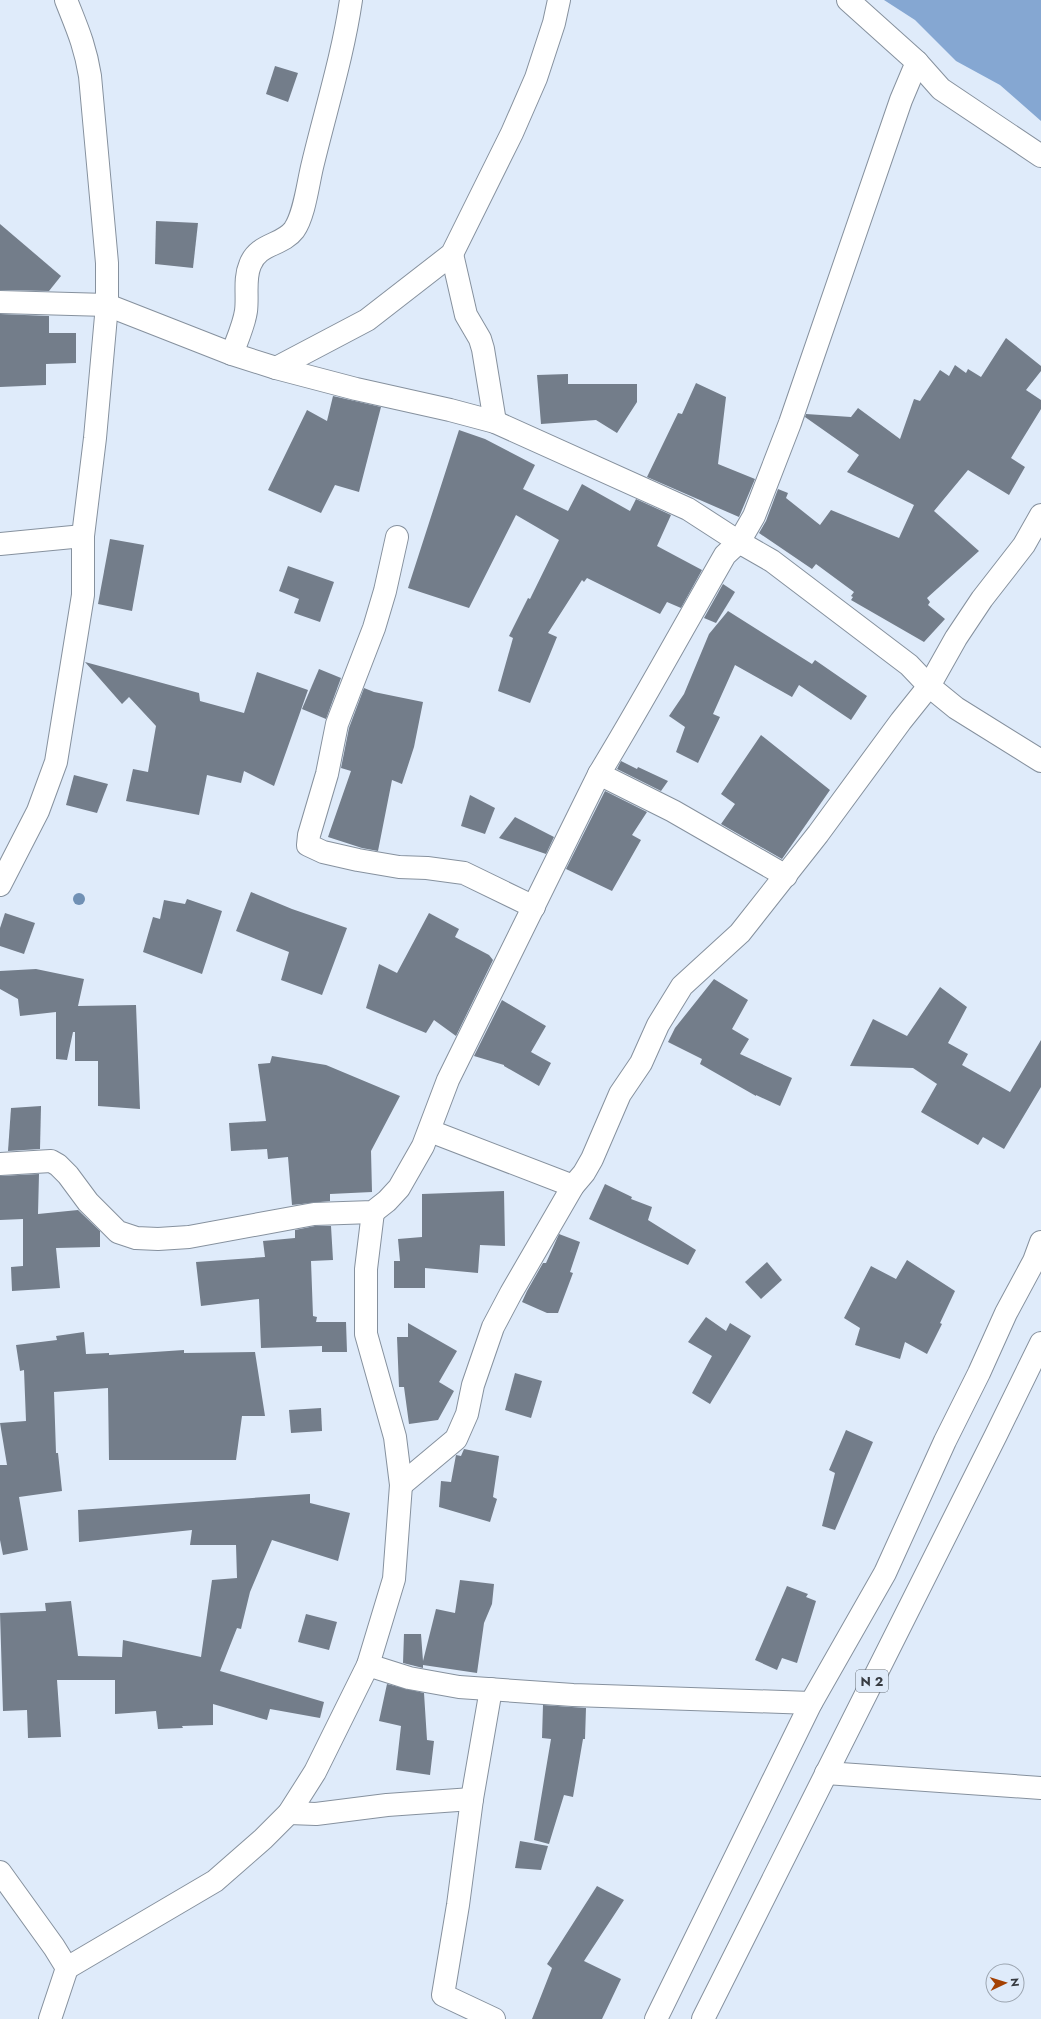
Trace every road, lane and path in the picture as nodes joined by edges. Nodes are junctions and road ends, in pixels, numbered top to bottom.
1 (66, 0) edge
2 (351, 0) edge
3 (558, 0) edge
4 (848, 0) edge
5 (917, 62) junction
6 (1041, 156) edge
7 (452, 254) junction
8 (0, 302) edge
9 (107, 305) junction
10 (232, 354) junction
11 (276, 368) junction
12 (495, 422) junction
13 (1041, 515) edge
14 (83, 536) junction
15 (397, 537) dead end
16 (739, 542) junction
17 (0, 544) edge
18 (929, 686) junction
19 (1041, 761) edge
20 (599, 774) junction
21 (786, 876) junction
22 (0, 885) edge
23 (534, 907) junction
24 (430, 1131) junction
25 (0, 1164) edge
26 (573, 1186) junction
27 (373, 1212) junction
28 (1041, 1242) edge
29 (1041, 1342) edge
30 (401, 1485) junction
31 (368, 1665) junction
32 (491, 1689) junction
33 (810, 1703) junction
34 (826, 1773) junction
35 (1041, 1788) edge
36 (472, 1799) junction
37 (289, 1813) junction
38 (0, 1872) edge
39 (66, 1968) junction
40 (50, 2019) edge
41 (494, 2019) edge
42 (656, 2019) edge
43 (703, 2019) edge

1 - 9 street
2 - 10 street
3 - 7 street
4 - 5 street
5 - 6 street
5 - 16 street
7 - 11 street
7 - 12 street
8 - 9 street
9 - 10 street
9 - 14 street
10 - 11 street
11 - 12 street
12 - 16 street
13 - 18 street
14 - 17 street
14 - 22 street
15 - 23 street
16 - 18 street
16 - 20 street
18 - 19 street
18 - 21 street
20 - 21 street
20 - 23 street
21 - 26 street
23 - 24 street
24 - 26 street
24 - 27 street
25 - 27 street
26 - 30 street
27 - 30 street
28 - 33 street
29 - 34 street, N 2
30 - 31 street
31 - 32 street
31 - 37 street
32 - 33 street
32 - 36 street
33 - 42 street
34 - 35 street
34 - 43 street, N 2
36 - 37 street
36 - 41 street
37 - 39 street
38 - 39 street
39 - 40 street

